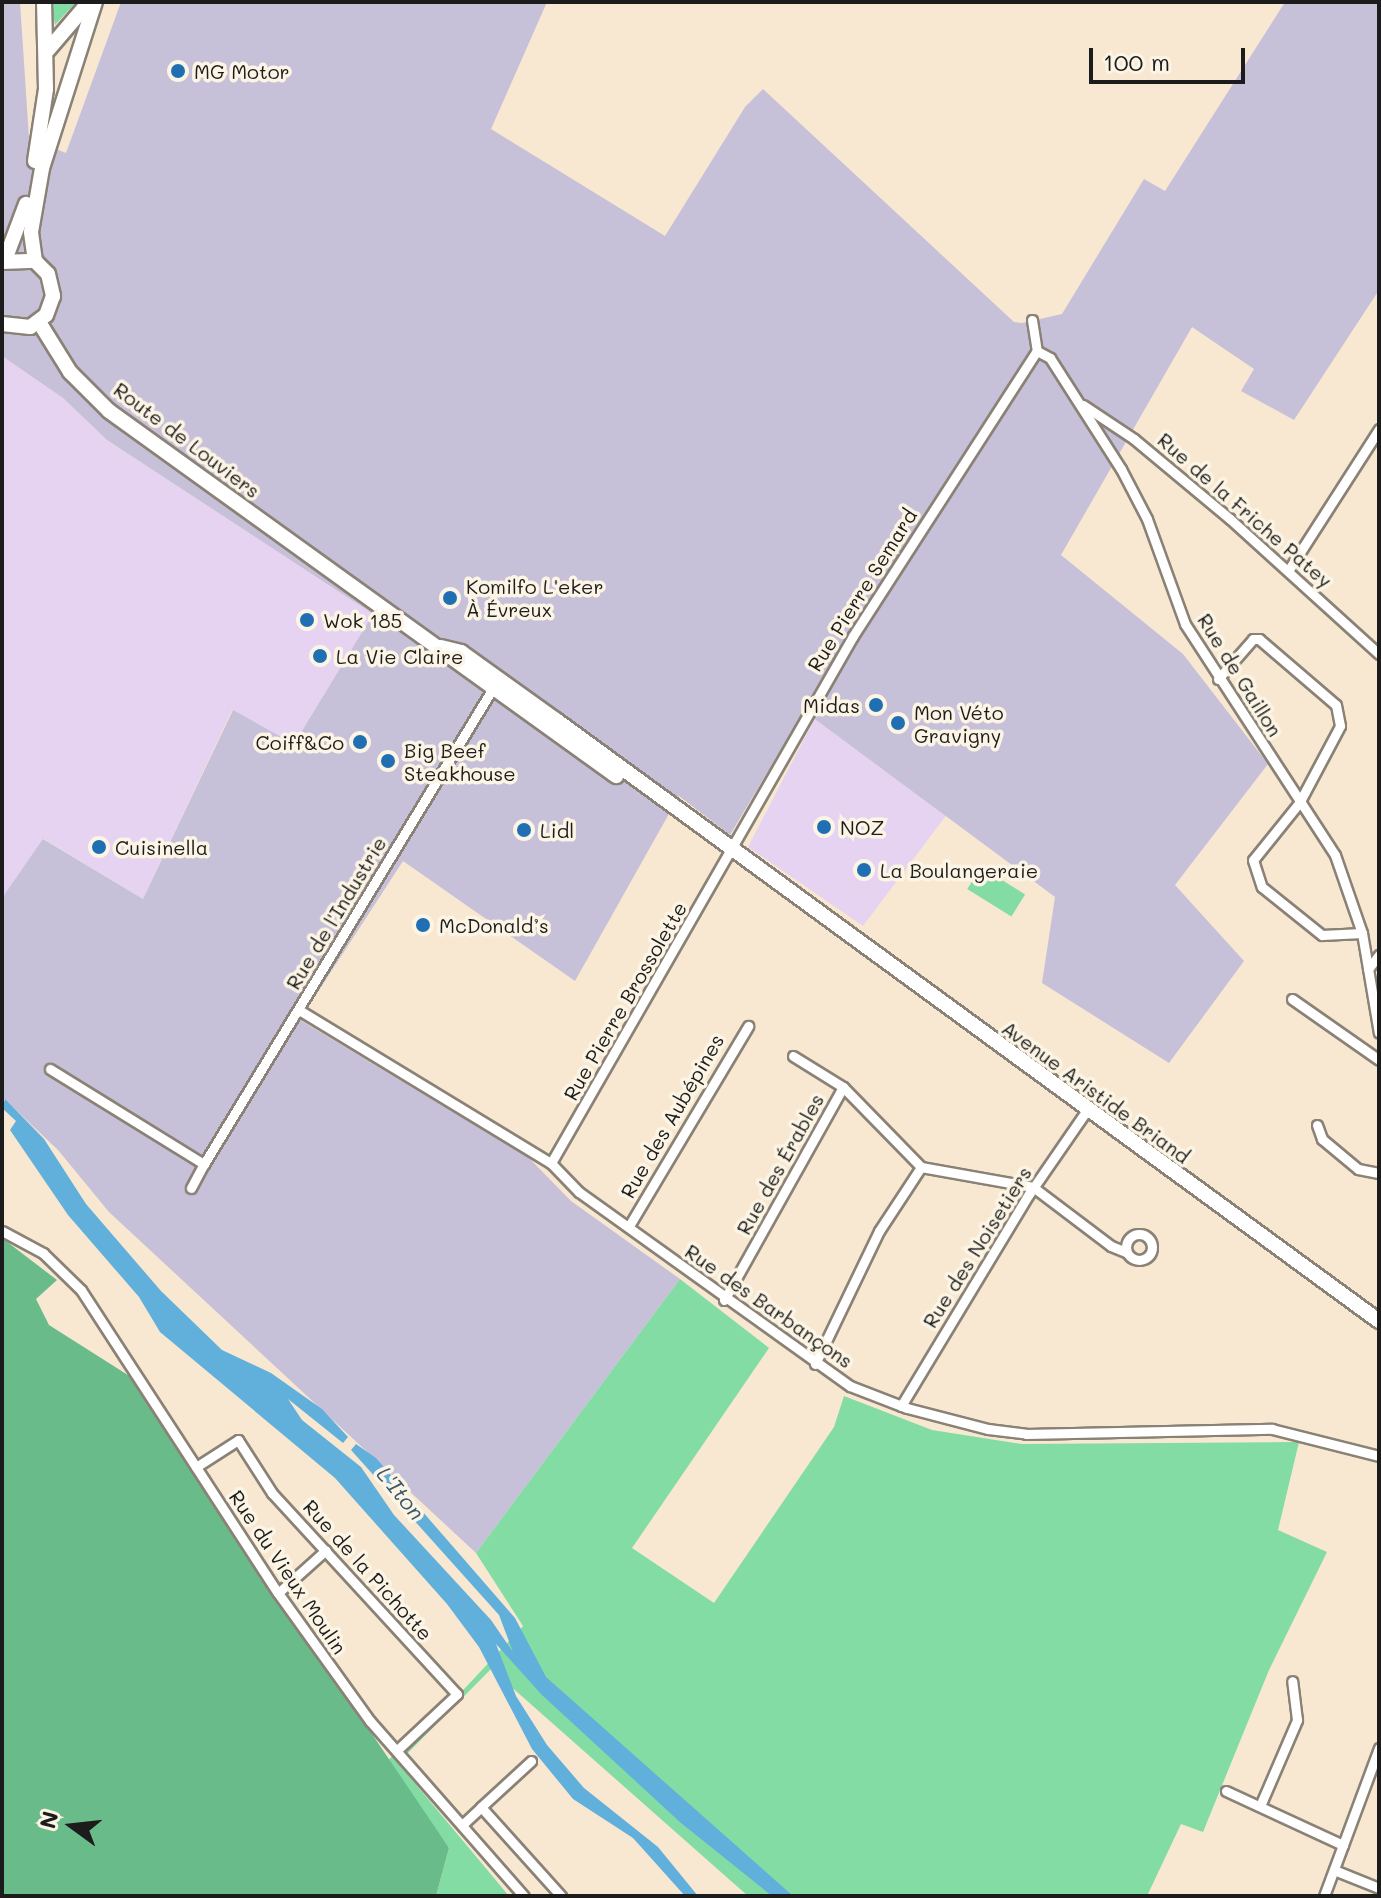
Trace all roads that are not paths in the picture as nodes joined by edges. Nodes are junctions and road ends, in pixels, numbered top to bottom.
1 (44, 2) edge
2 (89, 2) edge
3 (95, 2) edge
4 (48, 50) junction
5 (4, 261) edge
6 (35, 261) junction
7 (1032, 320) dead end
8 (39, 322) junction
9 (2, 324) edge
10 (1037, 351) junction
11 (1080, 403) junction
12 (1379, 429) edge
13 (292, 541) joint
14 (1288, 571) junction
15 (1379, 654) edge
16 (1218, 679) junction
17 (495, 685) junction
18 (1299, 803) junction
19 (731, 853) junction
20 (1362, 933) junction
21 (1379, 955) edge
22 (1368, 969) junction
23 (1292, 999) dead end
24 (299, 1010) junction
25 (748, 1026) dead end
26 (1379, 1032) edge
27 (793, 1056) dead end
28 (1379, 1060) edge
29 (50, 1069) dead end
30 (843, 1087) junction
31 (1087, 1110) junction
32 (1317, 1125) dead end
33 (551, 1163) junction
34 (204, 1164) junction
35 (921, 1167) junction
36 (1379, 1173) edge
37 (1033, 1187) junction
38 (191, 1188) dead end
39 (629, 1226) junction
40 (2, 1231) edge
41 (1126, 1252) dead end
42 (724, 1300) junction
43 (1379, 1321) edge
44 (815, 1364) junction
45 (901, 1406) junction
46 (1379, 1456) edge
47 (196, 1467) junction
48 (326, 1550) junction
49 (278, 1593) junction
50 (1292, 1681) dead end
51 (1379, 1748) edge
52 (396, 1751) junction
53 (531, 1761) dead end
54 (1226, 1791) dead end
55 (1260, 1806) junction
56 (481, 1807) junction
57 (462, 1825) junction
58 (1343, 1845) junction
59 (1334, 1870) junction
60 (1379, 1888) edge
61 (524, 1896) edge
62 (561, 1896) edge
63 (1324, 1896) edge

1 - 4 main road
2 - 4 main road
3 - 6 main road
4 - 5 main road
5 - 6 main road
6 - 8 main road
7 - 10 street
8 - 9 main road
8 - 13 main road, Route de Louviers
10 - 11 street, Rue de Gaillon
10 - 19 street, Rue Pierre Semard
11 - 14 street, Rue de la Friche Patey
11 - 16 street, Rue de Gaillon
12 - 14 street
13 - 17 main road, Avenue Aristide Briand
14 - 15 street, Rue de la Friche Patey
16 - 18 street, Rue de Gaillon
16 - 18 street
17 - 19 main road, Avenue Aristide Briand
17 - 24 street, Rue de l'Industrie
18 - 20 street, Rue de Gaillon
18 - 20 street
19 - 31 main road, Avenue Aristide Briand
19 - 33 street, Rue Pierre Brossolette
20 - 22 street, Rue de Gaillon
21 - 22 street
22 - 26 street, Rue de Gaillon
23 - 28 street
24 - 33 street, Rue des Barbançons
24 - 34 street, Rue de l'Industrie
25 - 39 street, Rue des Aubépines
27 - 30 street
29 - 34 street
30 - 35 street
30 - 42 street, Rue des Érables
31 - 37 street, Rue des Noisetiers
31 - 43 main road, Avenue Aristide Briand
32 - 36 street
33 - 39 street, Rue des Barbançons
34 - 38 street, Rue de l'Industrie
35 - 37 street
35 - 44 street
37 - 41 street
37 - 45 street, Rue des Noisetiers
39 - 42 street, Rue des Barbançons
40 - 47 street, Rue du Vieux Moulin
42 - 44 street, Rue des Barbançons
44 - 45 street, Rue des Barbançons
45 - 46 street, Rue des Barbançons
47 - 48 street, Rue de la Pichotte
47 - 49 street, Rue du Vieux Moulin
48 - 49 street
48 - 52 street, Rue de la Pichotte
49 - 52 street, Rue du Vieux Moulin
50 - 55 street
51 - 58 street
52 - 57 street, Rue du Vieux Moulin
53 - 56 street
54 - 55 street
55 - 58 street
56 - 57 street
56 - 62 street
57 - 61 street, Rue du Vieux Moulin
58 - 59 street
59 - 60 street
59 - 63 street

